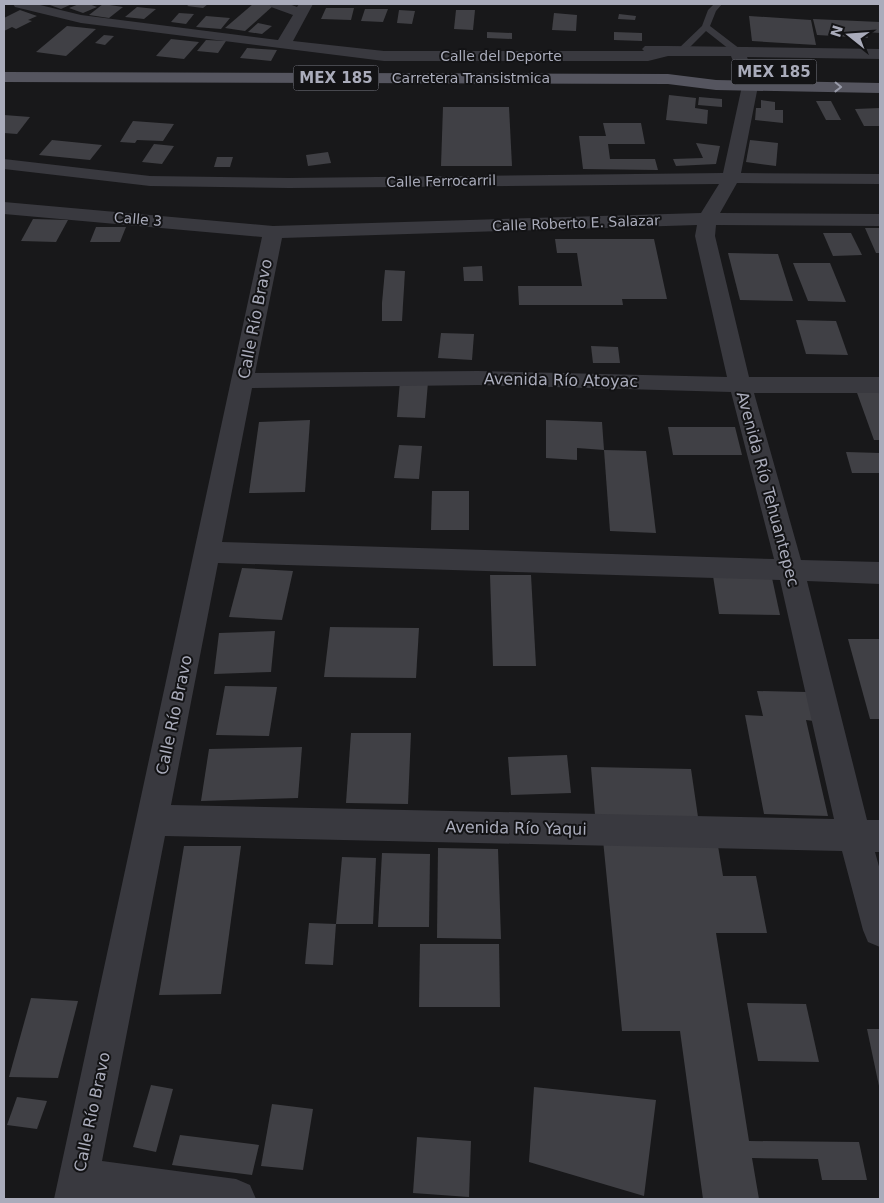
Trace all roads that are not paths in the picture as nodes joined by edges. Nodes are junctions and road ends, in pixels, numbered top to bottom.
1 (20, 4) edge
2 (276, 4) edge
3 (718, 4) edge
4 (303, 8) edge
5 (706, 27) junction
6 (283, 45) junction
7 (675, 51) junction
8 (880, 54) edge
9 (744, 70) junction
10 (880, 73) edge
11 (4, 77) edge
12 (880, 88) edge
13 (4, 164) edge
14 (731, 178) junction
15 (880, 179) edge
16 (4, 208) edge
17 (707, 219) junction
18 (880, 220) edge
19 (273, 232) junction
20 (242, 381) junction
21 (740, 385) junction
22 (880, 385) edge
23 (207, 552) junction
24 (791, 571) junction
25 (880, 573) edge
26 (152, 820) junction
27 (867, 836) edge
28 (880, 930) edge
29 (76, 1189) edge
30 (236, 1199) edge

1 - 6 street, Calle del Deporte
2 - 4 street
3 - 5 lane
4 - 6 street
5 - 7 lane
5 - 9 lane
6 - 7 street, Calle del Deporte
7 - 9 street, Calle del Deporte
8 - 9 street, Calle del Deporte
9 - 10 main road, Carretera Transistmica / MEX 185
9 - 11 main road, Carretera Transistmica / MEX 185
9 -> 12 main road, Carretera Transistmica / MEX 185
9 - 14 street, Avenida Río Tehuantepec
13 - 14 street, Calle Ferrocarril
14 - 15 street, Calle Ferrocarril
14 - 17 street, Avenida Río Tehuantepec
16 - 19 street, Calle 3
17 - 18 street, Calle Roberto E. Salazar
17 - 19 street, Calle Roberto E. Salazar
17 - 21 street, Avenida Río Tehuantepec
19 - 20 street, Calle Río Bravo
20 - 21 street, Avenida Río Atoyac
20 - 23 street, Calle Río Bravo
21 - 22 street, Avenida Río Atoyac
21 - 24 street, Avenida Río Tehuantepec
23 - 24 street
23 - 26 street, Calle Río Bravo
24 - 25 street
24 - 27 street, Avenida Río Tehuantepec
26 - 27 street, Avenida Río Yaqui
26 - 29 street, Calle Río Bravo
27 - 28 street, Avenida Río Tehuantepec
29 - 30 street

